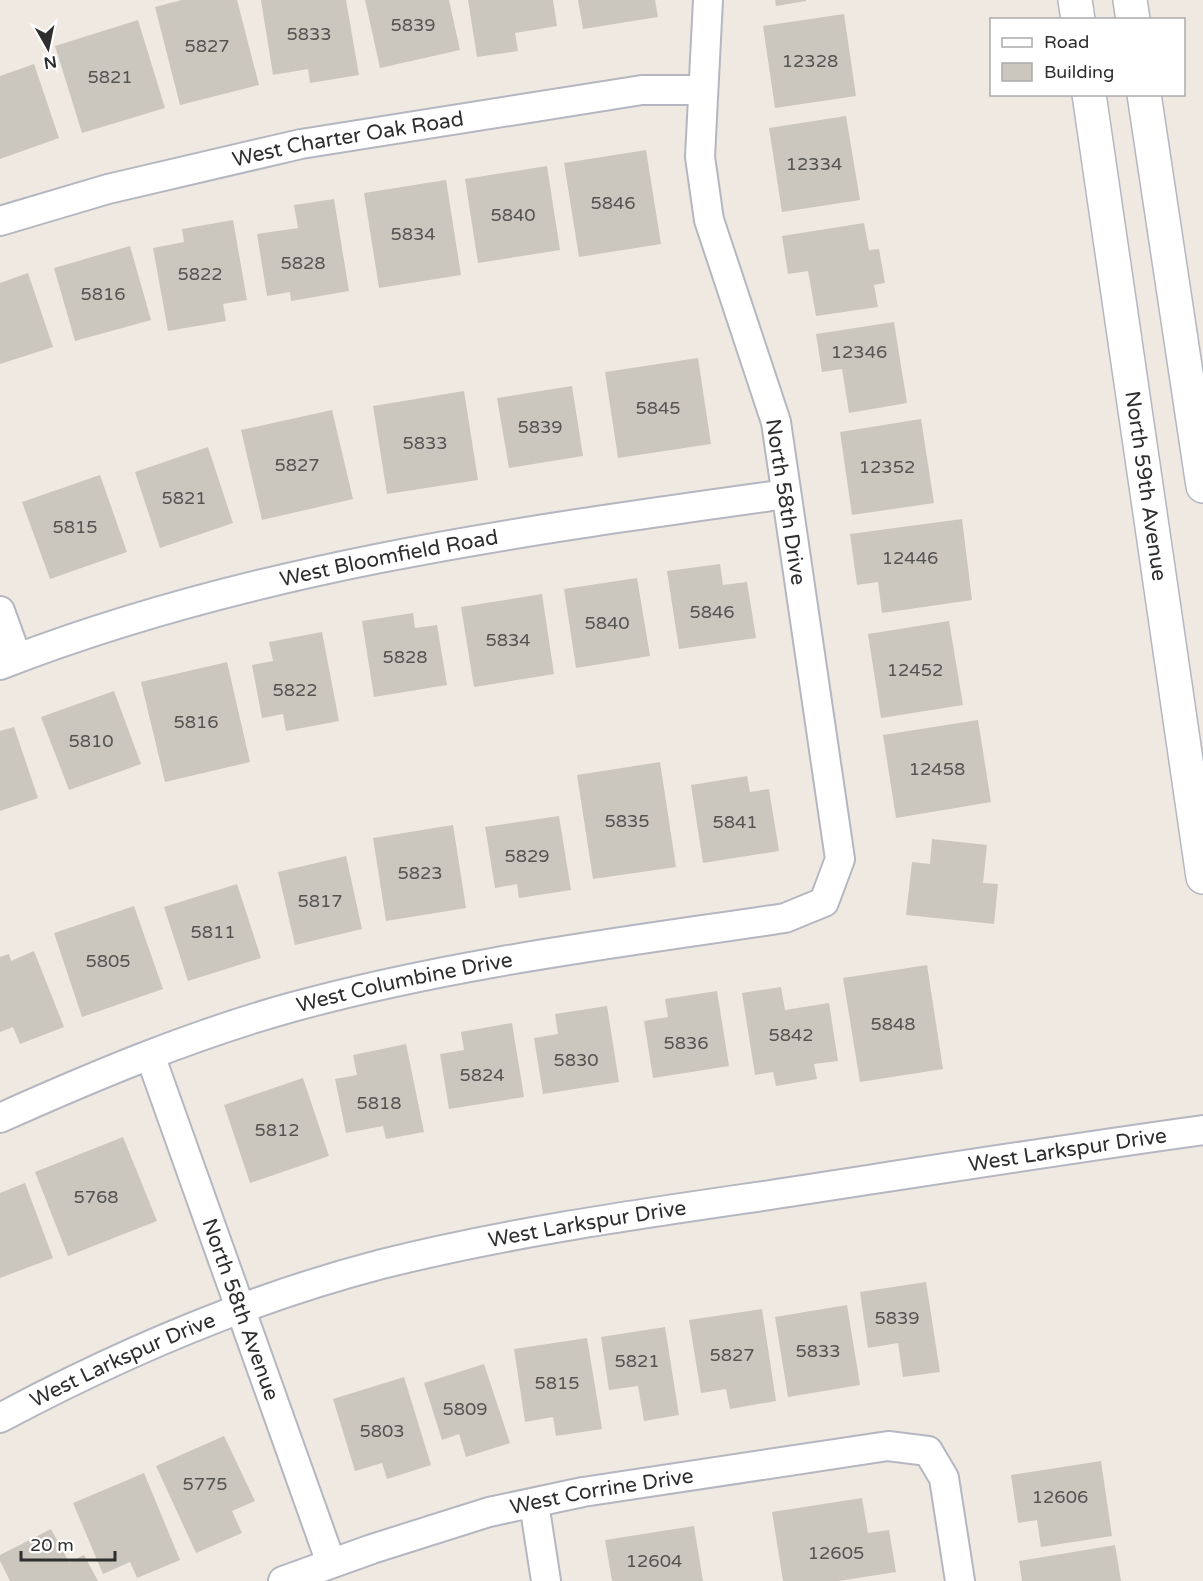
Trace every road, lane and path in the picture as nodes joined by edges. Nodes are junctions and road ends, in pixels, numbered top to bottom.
1 (708, 0) edge
2 (1075, 0) edge
3 (1130, 0) edge
4 (1078, 18) edge
5 (1133, 18) edge
6 (703, 90) junction
7 (1089, 96) edge
8 (1144, 96) edge
9 (0, 221) edge
10 (1203, 486) edge
11 (786, 494) junction
12 (0, 611) edge
13 (8, 662) edge
14 (1203, 878) edge
15 (824, 902) joint
16 (150, 1055) junction
17 (0, 1118) edge
18 (1203, 1131) edge
19 (240, 1311) junction
20 (0, 1418) edge
21 (534, 1503) junction
22 (330, 1563) junction
23 (283, 1581) edge
24 (546, 1581) edge
25 (960, 1581) edge

1 - 6 street, North 58th Drive
2 - 4 main road
3 - 5 main road
6 - 9 street, West Charter Oak Road
6 - 11 street, North 58th Drive
7 - 14 main road, North 59th Avenue
8 - 10 main road
11 - 13 street, West Bloomfield Road
11 - 15 street, North 58th Drive
12 - 13 street
15 - 16 street, West Columbine Drive
16 - 17 street, West Columbine Drive
16 - 19 street, North 58th Avenue
18 - 19 street, West Larkspur Drive
19 - 20 street, West Larkspur Drive
19 - 22 street, North 58th Avenue
21 - 22 street, West Corrine Drive
21 - 24 street
21 - 25 street, West Corrine Drive
22 - 23 street, West Corrine Drive

